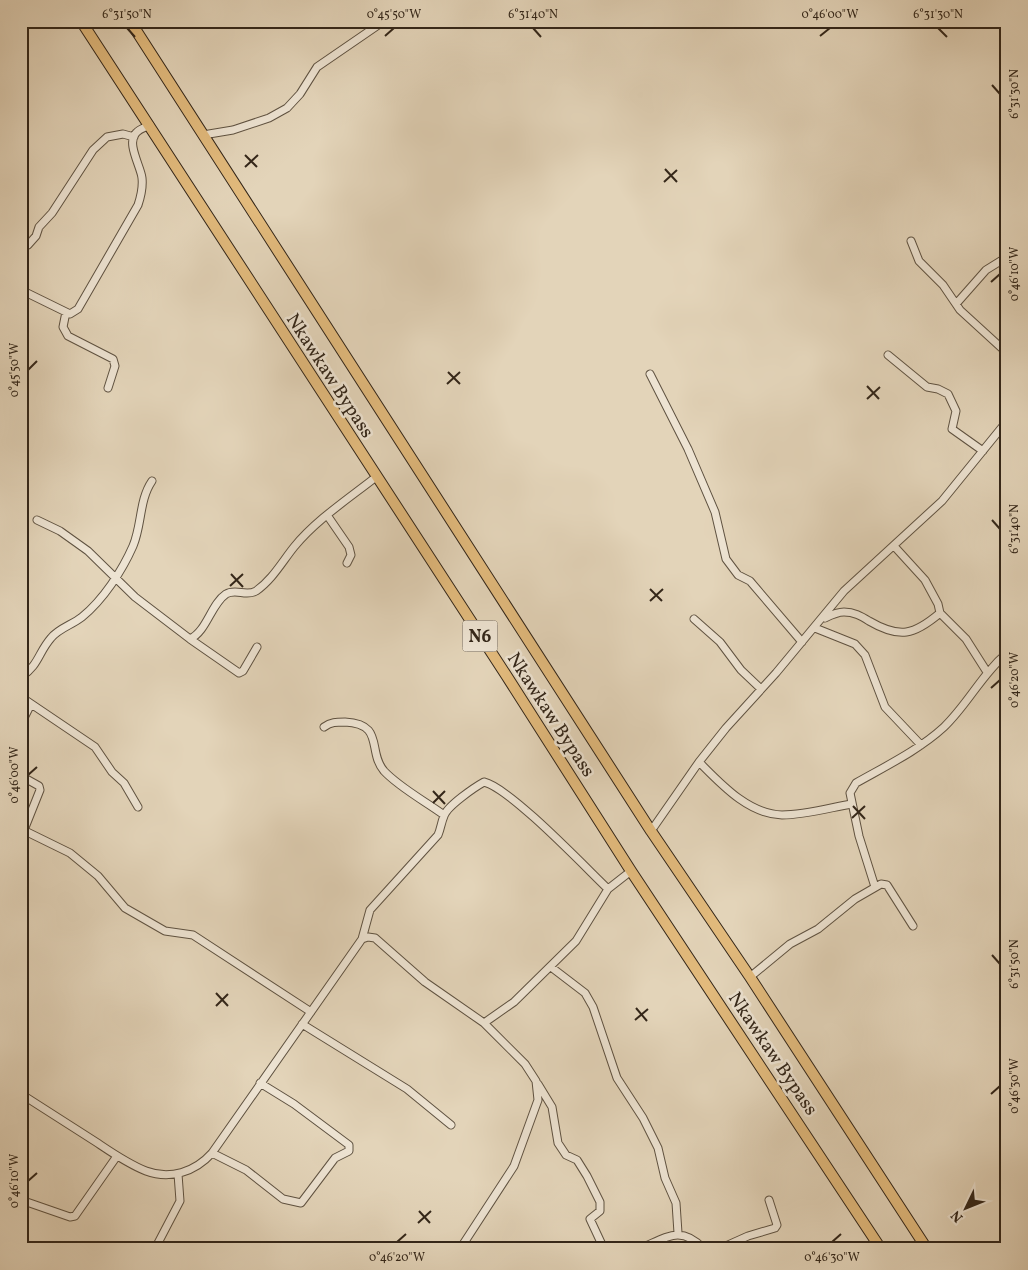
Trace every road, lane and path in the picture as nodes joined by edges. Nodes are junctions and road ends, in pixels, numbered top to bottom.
1 (81, 21) edge
2 (130, 21) edge
3 (370, 21) edge
4 (384, 21) edge
5 (376, 28) junction
6 (150, 125) junction
7 (203, 135) junction
8 (134, 137) junction
9 (911, 241) dead end
10 (21, 245) edge
11 (1007, 257) edge
12 (21, 290) edge
13 (956, 304) junction
14 (66, 312) junction
15 (1007, 353) edge
16 (888, 355) dead end
17 (650, 374) dead end
18 (108, 388) dead end
19 (1007, 421) edge
20 (983, 451) junction
21 (376, 477) junction
22 (152, 481) dead end
23 (327, 515) junction
24 (37, 520) dead end
25 (894, 546) junction
26 (347, 563) dead end
27 (114, 579) junction
28 (940, 613) junction
29 (824, 618) junction
30 (694, 619) dead end
31 (815, 628) junction
32 (190, 639) junction
33 (802, 642) junction
34 (257, 648) dead end
35 (1007, 653) edge
36 (987, 672) junction
37 (21, 677) edge
38 (760, 689) junction
39 (21, 697) edge
40 (31, 704) junction
41 (21, 724) edge
42 (324, 727) dead end
43 (921, 745) junction
44 (699, 762) junction
45 (21, 776) edge
46 (851, 804) junction
47 (138, 807) dead end
48 (444, 815) junction
49 (22, 830) edge
50 (651, 831) junction
51 (631, 871) junction
52 (875, 887) junction
53 (608, 889) junction
54 (913, 926) dead end
55 (362, 939) junction
56 (551, 967) junction
57 (750, 976) junction
58 (311, 1012) junction
59 (484, 1023) junction
60 (302, 1024) junction
61 (536, 1081) junction
62 (260, 1083) junction
63 (21, 1094) edge
64 (451, 1125) dead end
65 (212, 1153) junction
66 (117, 1156) junction
67 (178, 1174) junction
68 (21, 1200) edge
69 (769, 1200) dead end
70 (678, 1233) junction
71 (158, 1243) dead end
72 (460, 1249) edge
73 (604, 1249) edge
74 (639, 1249) edge
75 (704, 1249) edge
76 (719, 1249) edge
77 (881, 1249) edge
78 (927, 1249) edge

1 - 6 highway, Nkawkaw Bypass / N6
2 - 7 highway, Nkawkaw Bypass / N6
3 - 5 street
4 - 5 street
5 - 7 street
6 - 8 street
6 - 21 highway, Nkawkaw Bypass / N6
7 - 50 highway, Nkawkaw Bypass / N6
8 - 10 street
8 - 14 street
9 - 13 street
11 - 13 street
12 - 14 street
13 - 15 street
14 - 18 street
16 - 20 street
17 - 33 street
19 - 20 street
20 - 25 street
21 - 23 street
21 - 51 highway, Nkawkaw Bypass / N6
22 - 27 street
23 - 26 street
23 - 32 street
24 - 27 street
25 - 28 street
25 - 29 street
27 - 32 street
27 - 37 street
28 - 29 street
28 - 36 street
29 - 31 street
30 - 38 street
31 - 33 street
31 - 43 street
32 - 34 street
33 - 38 street
35 - 36 street
36 - 43 street
38 - 44 street
39 - 40 street
40 - 41 street
40 - 47 street
42 - 48 street
43 - 46 street
44 - 46 street
44 - 50 street
45 - 49 street
46 - 52 street
48 - 53 street
48 - 55 street
49 - 58 street
50 - 57 highway, Nkawkaw Bypass / N6
51 - 53 street
51 - 77 highway, Nkawkaw Bypass / N6
52 - 54 street
52 - 57 street
53 - 56 street
55 - 58 street
55 - 59 street
56 - 59 street
56 - 70 street
57 - 78 highway, Nkawkaw Bypass / N6
58 - 60 street
59 - 61 street
60 - 62 street
60 - 64 street
61 - 72 street
61 - 73 street
62 - 65 street
62 - 65 street
63 - 66 street
65 - 67 street
66 - 67 street
66 - 68 street
67 - 71 street
69 - 76 street
70 - 74 street
70 - 75 street

